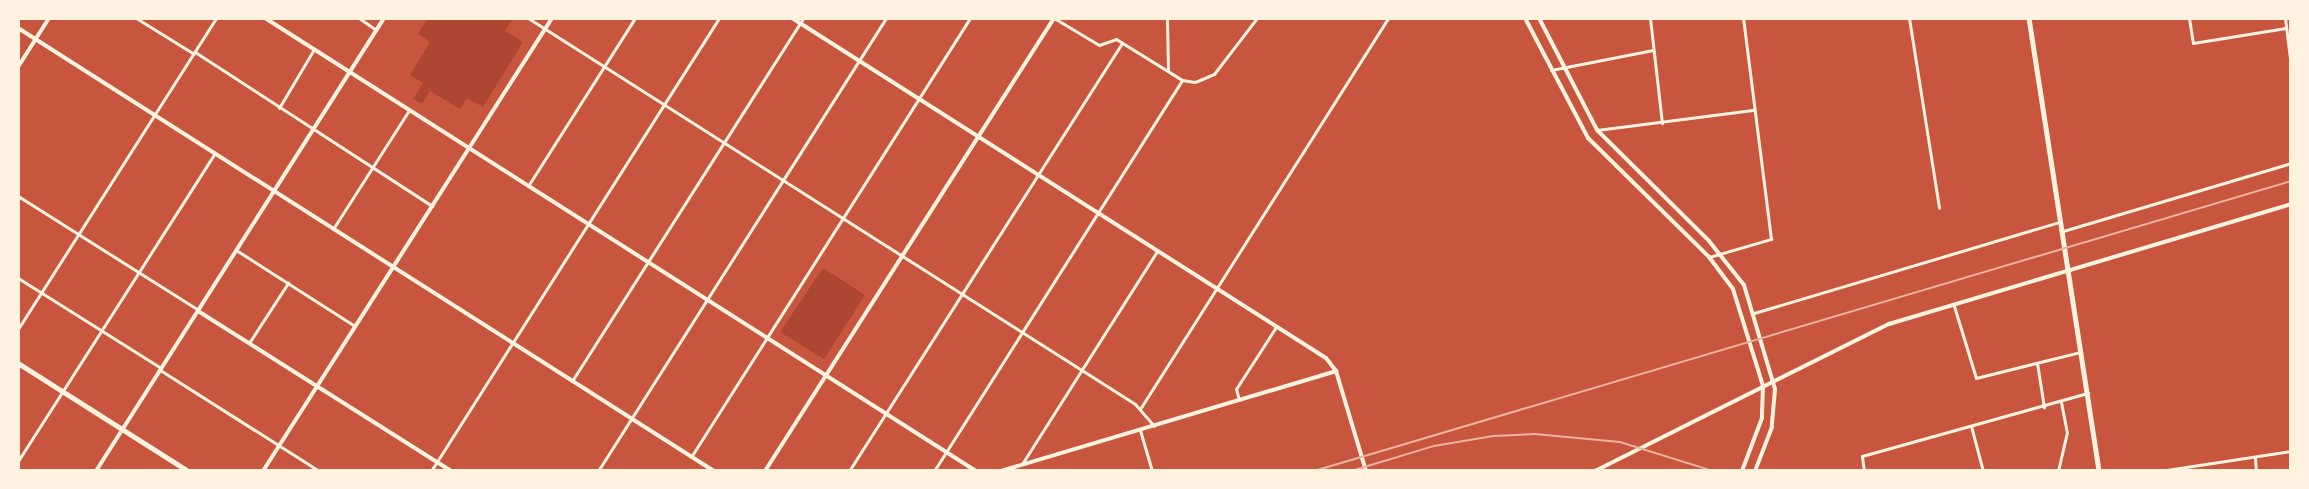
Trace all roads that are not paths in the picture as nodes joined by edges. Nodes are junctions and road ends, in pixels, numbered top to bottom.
1 (49, 18) edge
2 (136, 18) edge
3 (216, 18) edge
4 (266, 18) edge
5 (358, 18) edge
6 (384, 18) edge
7 (528, 18) edge
8 (552, 18) edge
9 (635, 18) edge
10 (719, 18) edge
11 (792, 18) edge
12 (803, 18) edge
13 (886, 18) edge
14 (970, 18) edge
15 (1054, 18) edge
16 (1167, 18) edge
17 (1257, 18) edge
18 (1388, 18) edge
19 (1526, 18) edge
20 (1539, 18) edge
21 (1650, 18) edge
22 (1743, 18) edge
23 (1910, 18) edge
24 (2029, 18) edge
25 (2189, 18) edge
26 (2285, 18) edge
27 (799, 23) junction
28 (18, 28) edge
29 (545, 28) junction
30 (2286, 28) junction
31 (376, 30) junction
32 (35, 39) junction
33 (1122, 43) junction
34 (314, 49) junction
35 (1653, 50) junction
36 (194, 53) junction
37 (859, 61) junction
38 (1564, 65) junction
39 (18, 66) edge
40 (605, 66) junction
41 (2291, 66) edge
42 (1551, 70) junction
43 (1168, 71) junction
44 (350, 72) junction
45 (1182, 80) junction
46 (919, 99) junction
47 (664, 105) junction
48 (279, 108) junction
49 (409, 110) junction
50 (1753, 110) junction
51 (155, 115) junction
52 (1662, 123) junction
53 (313, 130) junction
54 (1597, 130) junction
55 (978, 137) junction
56 (723, 142) junction
57 (469, 148) junction
58 (214, 153) junction
59 (2291, 163) edge
60 (373, 168) junction
61 (1038, 175) junction
62 (783, 180) junction
63 (528, 186) junction
64 (274, 191) junction
65 (18, 196) edge
66 (2291, 204) edge
67 (432, 206) junction
68 (1939, 208) dead end
69 (1098, 213) junction
70 (843, 218) junction
71 (2061, 222) junction
72 (588, 224) junction
73 (333, 229) junction
74 (2062, 231) junction
75 (79, 234) junction
76 (236, 250) junction
77 (1157, 251) junction
78 (1723, 255) junction
79 (903, 256) junction
80 (1709, 257) junction
81 (648, 261) junction
82 (393, 267) junction
83 (2070, 270) junction
84 (138, 272) junction
85 (18, 278) edge
86 (288, 283) junction
87 (1218, 289) junction
88 (41, 293) junction
89 (962, 294) junction
90 (707, 299) junction
91 (1954, 306) junction
92 (198, 310) junction
93 (1754, 313) junction
94 (355, 326) junction
95 (1276, 326) junction
96 (18, 329) edge
97 (102, 330) junction
98 (1022, 332) junction
99 (767, 337) junction
100 (249, 343) junction
101 (512, 343) junction
102 (2082, 352) junction
103 (18, 363) edge
104 (2037, 363) junction
105 (161, 369) junction
106 (1081, 370) junction
107 (1336, 371) junction
108 (826, 375) junction
109 (1773, 380) junction
110 (572, 381) junction
111 (317, 386) junction
112 (1762, 386) junction
113 (63, 391) junction
114 (2088, 393) junction
115 (1239, 400) junction
116 (2061, 402) junction
117 (2044, 407) junction
118 (1140, 409) junction
119 (885, 413) junction
120 (632, 418) junction
121 (1154, 426) junction
122 (1971, 426) junction
123 (122, 429) junction
124 (1140, 430) junction
125 (279, 446) junction
126 (2291, 451) edge
127 (946, 452) junction
128 (691, 457) junction
129 (2255, 458) junction
130 (18, 461) edge
131 (436, 462) junction
132 (2206, 464) junction
133 (1021, 465) junction
134 (96, 471) edge
135 (188, 471) edge
136 (263, 471) edge
137 (319, 471) edge
138 (430, 471) edge
139 (451, 471) edge
140 (598, 471) edge
141 (714, 471) edge
142 (765, 471) edge
143 (849, 471) edge
144 (934, 471) edge
145 (976, 471) edge
146 (1001, 471) edge
147 (1152, 471) edge
148 (1366, 471) edge
149 (1596, 471) edge
150 (1742, 471) edge
151 (1755, 471) edge
152 (1864, 471) edge
153 (1983, 471) edge
154 (2058, 471) edge
155 (2099, 471) edge
156 (2160, 471) edge
157 (2207, 471) edge
158 (2256, 471) edge

1 - 32 street
2 - 36 street
3 - 36 street
4 - 34 street
5 - 31 street
6 - 31 street
7 - 29 street
8 - 29 street
9 - 40 street
10 - 47 street
11 - 27 street
12 - 27 street
13 - 37 street
14 - 46 street
15 - 33 street
15 - 55 street
16 - 43 street
17 - 45 street
18 - 87 street
19 - 42 street
20 - 38 street
21 - 35 street
22 - 50 street
23 - 68 street
24 - 71 main road
25 - 30 street
26 - 30 street
27 - 37 street
27 - 56 street
28 - 32 street
29 - 40 street
29 - 57 street
30 - 41 street
31 - 44 street
32 - 39 street
32 - 51 street
33 - 43 street
33 - 61 street
34 - 44 street
34 - 48 street
35 - 38 street
35 - 52 street
36 - 48 street
36 - 51 street
37 - 46 street
37 - 62 street
38 - 42 street
38 - 54 street
40 - 47 street
40 - 63 street
42 - 80 street
43 - 45 street
44 - 49 street
44 - 53 street
45 - 69 street
46 - 55 street
46 - 70 street
47 - 56 street
47 - 72 street
48 - 53 street
49 - 57 street
49 - 60 street
50 - 52 street
50 - 78 street
51 - 58 street
51 - 75 street
52 - 54 street
53 - 60 street
53 - 64 street
54 - 78 street
55 - 61 street
55 - 79 street
56 - 62 street
56 - 81 street
57 - 63 street
57 - 67 street
58 - 64 street
58 - 84 street
59 - 74 street
60 - 67 street
60 - 73 street
61 - 69 street
61 - 89 street
62 - 70 street
62 - 90 street
63 - 72 street
64 - 73 street
64 - 76 street
65 - 75 street
66 - 83 street
67 - 82 street
69 - 77 street
69 - 98 street
70 - 79 street
70 - 99 street
71 - 74 main road
71 - 93 street
72 - 81 street
72 - 101 street
73 - 82 street
74 - 83 main road
75 - 84 street
75 - 88 street
76 - 86 street
76 - 92 street
77 - 87 street
77 - 106 street
78 - 80 street
78 - 93 street
79 - 89 street
79 - 108 street
80 - 112 street
81 - 90 street
81 - 110 street
82 - 94 street
82 - 101 street
83 - 91 street
83 - 102 main road
84 - 92 street
84 - 97 street
85 - 88 street
86 - 94 street
86 - 100 street
87 - 95 street
87 - 118 street
88 - 96 street
88 - 97 street
89 - 98 street
89 - 119 street
90 - 99 street
90 - 120 street
91 - 104 street
91 - 109 street
92 - 100 street
92 - 105 street
93 - 109 street
94 - 111 street
95 - 107 street
95 - 115 street
97 - 105 street
97 - 113 street
98 - 106 street
98 - 127 street
99 - 108 street
99 - 128 street
100 - 111 street
101 - 110 street
101 - 131 street
102 - 104 street
102 - 114 main road
103 - 113 main road
104 - 117 street
105 - 123 street
105 - 125 street
106 - 118 street
106 - 133 street
107 - 115 street
107 - 148 street
108 - 119 street
108 - 142 street
109 - 112 street
109 - 151 street
110 - 120 street
111 - 125 street
111 - 131 street
112 - 149 street
112 - 150 street
113 - 123 main road
113 - 130 street
114 - 116 street
114 - 155 main road
115 - 121 street
116 - 117 street
116 - 154 street
117 - 122 street
118 - 121 street
119 - 127 street
119 - 143 street
120 - 128 street
120 - 140 street
121 - 124 street
122 - 152 street
122 - 153 street
123 - 134 street
123 - 135 main road
124 - 133 street
124 - 147 street
125 - 136 street
125 - 137 street
126 - 129 street
127 - 144 street
127 - 145 street
128 - 141 street
129 - 132 street
129 - 158 street
131 - 138 street
131 - 139 street
132 - 156 street
132 - 157 street
133 - 146 street

